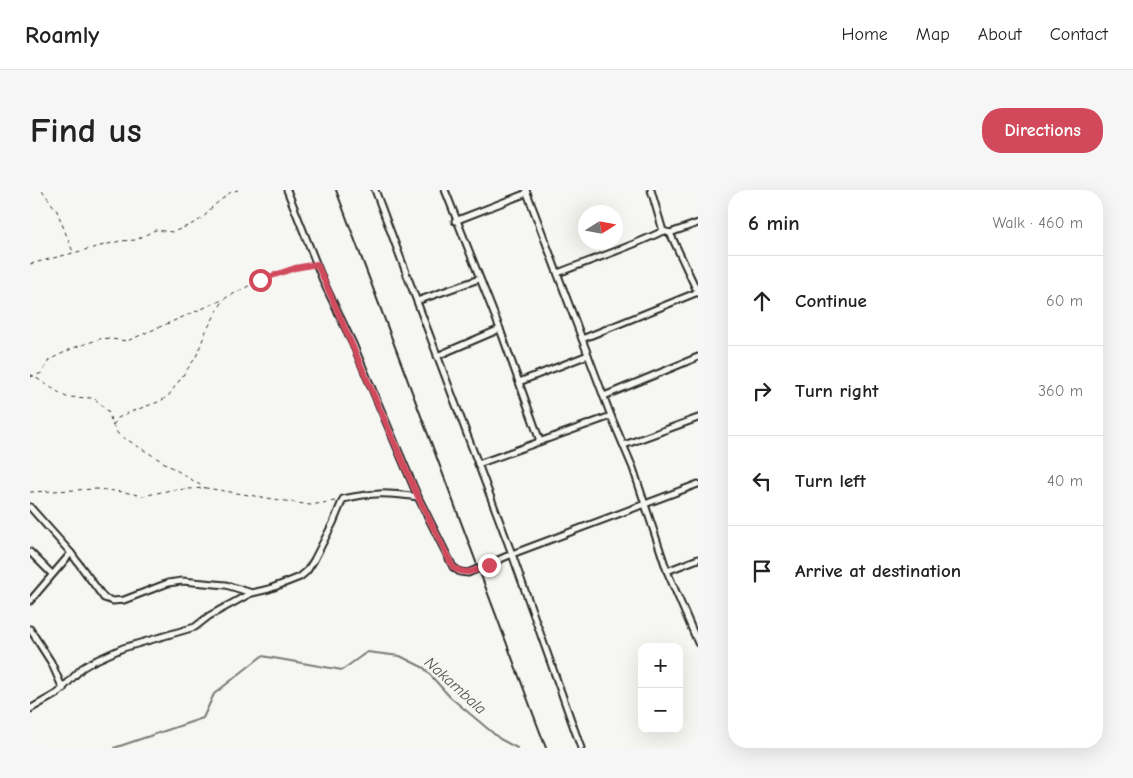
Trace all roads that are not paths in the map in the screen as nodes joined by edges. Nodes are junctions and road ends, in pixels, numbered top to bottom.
1 (287, 190) edge
2 (444, 190) edge
3 (650, 190) edge
4 (377, 191) edge
5 (527, 192) edge
6 (456, 221) junction
7 (698, 224) edge
8 (663, 232) junction
9 (670, 233) junction
10 (558, 274) junction
11 (478, 279) junction
12 (698, 293) edge
13 (417, 300) junction
14 (500, 329) junction
15 (582, 339) junction
16 (588, 355) junction
17 (438, 356) junction
18 (698, 357) edge
19 (519, 382) junction
20 (604, 396) junction
21 (611, 416) junction
22 (698, 418) edge
23 (540, 441) junction
24 (624, 446) junction
25 (478, 464) junction
26 (698, 484) edge
27 (418, 497) junction
28 (645, 505) junction
29 (30, 507) edge
30 (30, 552) edge
31 (71, 553) junction
32 (512, 554) junction
33 (698, 559) edge
34 (667, 571) junction
35 (52, 574) junction
36 (252, 593) junction
37 (30, 601) edge
38 (30, 629) edge
39 (698, 643) edge
40 (63, 689) junction
41 (30, 709) edge
42 (581, 748) edge

1 - 27 street
2 - 6 street
3 - 8 street
4 - 13 street
5 - 6 street
5 - 10 street
6 - 11 street
7 - 9 street
8 - 9 street
8 - 10 street
9 - 12 street
10 - 15 street
11 - 13 street
11 - 14 street
12 - 15 street
13 - 17 street
14 - 17 street
14 - 19 street
15 - 16 street
16 - 19 street
16 - 20 street
17 - 25 street
18 - 20 street
19 - 23 street
20 - 21 street
21 - 23 street
21 - 24 street
22 - 24 street
23 - 25 street
24 - 28 street
25 - 32 street
26 - 28 street
27 - 32 street
27 - 36 street
28 - 32 street
28 - 34 street
29 - 31 street
30 - 35 street
31 - 35 street
31 - 36 street
32 - 42 street
33 - 34 street
34 - 39 street
35 - 37 street
36 - 40 street
38 - 40 street
40 - 41 street

